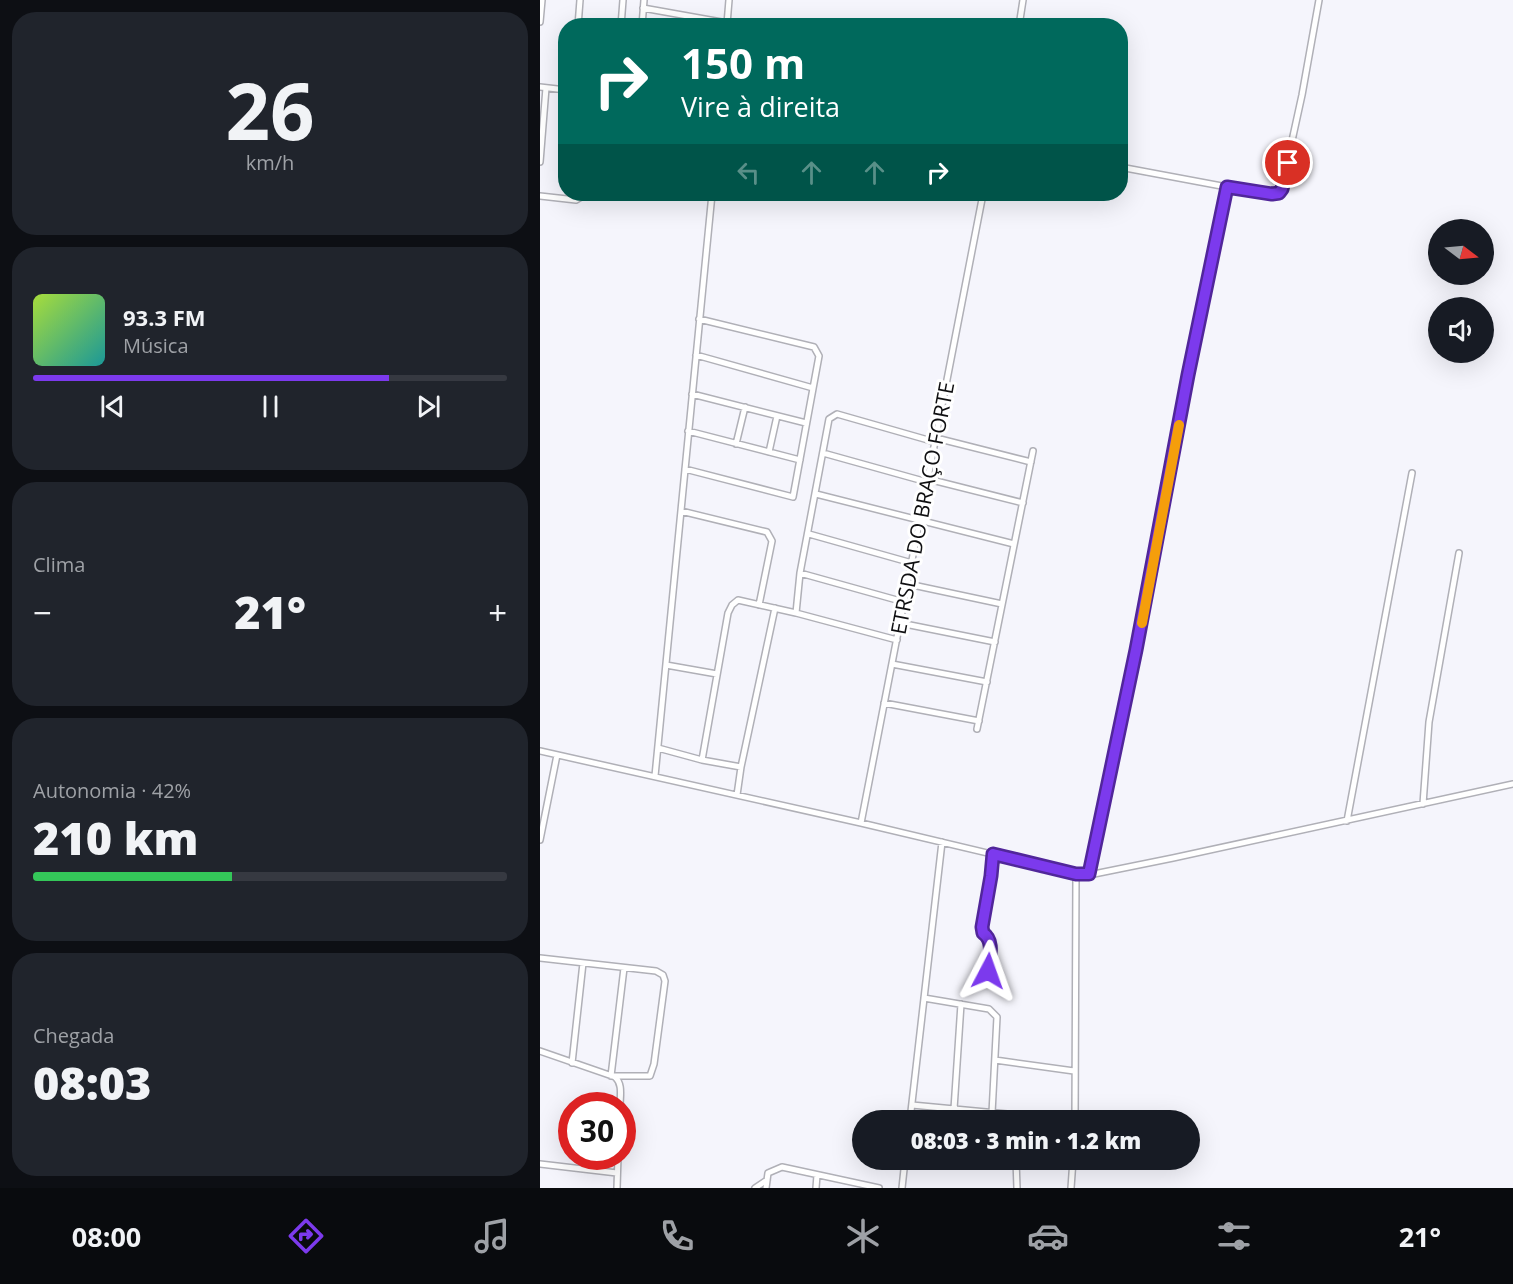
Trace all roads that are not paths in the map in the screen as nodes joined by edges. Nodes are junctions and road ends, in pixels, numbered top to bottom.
1 (542, 0) edge
2 (580, 0) edge
3 (623, 0) edge
4 (644, 0) edge
5 (729, 0) edge
6 (1023, 0) edge
7 (1319, 0) edge
8 (643, 8) junction
9 (579, 18) edge
10 (622, 18) edge
11 (642, 18) edge
12 (696, 18) edge
13 (728, 18) edge
14 (1020, 18) edge
15 (540, 22) edge
16 (543, 87) edge
17 (558, 89) edge
18 (540, 162) edge
19 (1128, 168) edge
20 (1227, 187) junction
21 (540, 196) edge
22 (558, 198) edge
23 (711, 201) edge
24 (982, 201) edge
25 (699, 319) junction
26 (696, 355) junction
27 (813, 388) junction
28 (692, 394) junction
29 (745, 407) junction
30 (777, 416) junction
31 (806, 423) junction
32 (688, 431) junction
33 (936, 440) junction
34 (736, 444) junction
35 (1033, 451) dead end
36 (769, 452) junction
37 (824, 453) junction
38 (800, 460) junction
39 (1031, 462) junction
40 (685, 469) junction
41 (1412, 473) dead end
42 (928, 480) junction
43 (816, 494) junction
44 (1023, 503) junction
45 (681, 511) junction
46 (920, 520) junction
47 (809, 534) junction
48 (1014, 544) junction
49 (1459, 554) dead end
50 (912, 563) junction
51 (800, 573) junction
52 (908, 585) junction
53 (904, 602) junction
54 (1002, 604) junction
55 (759, 605) junction
56 (775, 608) junction
57 (796, 613) junction
58 (900, 623) junction
59 (897, 640) junction
60 (994, 642) junction
61 (892, 664) junction
62 (666, 665) junction
63 (717, 674) junction
64 (987, 682) junction
65 (884, 703) junction
66 (979, 722) junction
67 (977, 729) dead end
68 (658, 748) junction
69 (540, 752) edge
70 (556, 755) junction
71 (702, 760) junction
72 (741, 767) junction
73 (655, 776) junction
74 (1513, 784) edge
75 (737, 795) junction
76 (1423, 804) junction
77 (1347, 820) junction
78 (861, 823) junction
79 (540, 840) edge
80 (942, 842) junction
81 (993, 854) junction
82 (1076, 874) junction
83 (1089, 874) junction
84 (540, 958) edge
85 (583, 963) junction
86 (624, 968) junction
87 (988, 971) dead end
88 (924, 998) junction
89 (962, 1004) junction
90 (540, 1051) edge
91 (995, 1060) junction
92 (572, 1062) junction
93 (1074, 1071) junction
94 (611, 1076) junction
95 (620, 1092) edge
96 (912, 1105) junction
97 (954, 1109) junction
98 (911, 1110) edge
99 (964, 1110) edge
100 (992, 1110) edge
101 (1075, 1110) edge
102 (540, 1164) edge
103 (617, 1170) edge
104 (904, 1170) edge
105 (1016, 1170) edge
106 (1072, 1170) edge
107 (617, 1173) junction
108 (817, 1175) junction
109 (767, 1180) junction
110 (863, 1186) edge
111 (617, 1188) edge
112 (755, 1188) edge
113 (766, 1188) edge
114 (816, 1188) edge
115 (879, 1188) edge
116 (902, 1188) edge
117 (909, 1188) edge
118 (1017, 1188) edge
119 (1071, 1188) edge

1 - 15 street
2 - 9 street
3 - 10 street
4 - 8 street
5 - 13 street
6 - 14 street
7 - 20 street
8 - 11 street
8 - 12 street
16 - 17 street
16 - 18 street
19 - 20 street
20 - 83 street
21 - 22 street
23 - 25 street
24 - 33 street, ETRSDA DO BRAÇO FORTE
25 - 26 street
25 - 27 street
26 - 27 street
26 - 28 street
27 - 31 street
28 - 29 street
28 - 32 street
29 - 30 street
29 - 34 street
30 - 31 street
30 - 36 street
31 - 38 street
32 - 34 street
32 - 40 street
33 - 37 street
33 - 39 street
33 - 42 street, ETRSDA DO BRAÇO FORTE
34 - 36 street
35 - 39 street
36 - 38 street
37 - 42 street
37 - 43 street
38 - 40 street
39 - 44 street
40 - 45 street
41 - 77 street
42 - 44 street
42 - 46 street, ETRSDA DO BRAÇO FORTE
43 - 46 street
43 - 47 street
44 - 48 street
45 - 55 street
45 - 62 street
46 - 48 street
46 - 50 street, ETRSDA DO BRAÇO FORTE
47 - 50 street
47 - 51 street
48 - 54 street
49 - 76 street
50 - 52 street, ETRSDA DO BRAÇO FORTE
51 - 53 street
51 - 57 street
52 - 53 street, ETRSDA DO BRAÇO FORTE
52 - 54 street
53 - 58 street, ETRSDA DO BRAÇO FORTE
54 - 60 street
55 - 56 street
55 - 63 street
56 - 57 street
56 - 72 street
57 - 59 street
58 - 59 street, ETRSDA DO BRAÇO FORTE
58 - 60 street
59 - 61 street, ETRSDA DO BRAÇO FORTE
60 - 64 street
61 - 64 street
61 - 65 street, ETRSDA DO BRAÇO FORTE
62 - 63 street
62 - 68 street
63 - 71 street
64 - 66 street
65 - 66 street
65 - 78 street, ETRSDA DO BRAÇO FORTE
66 - 67 street
68 - 71 street
68 - 73 street
69 - 70 street
70 - 73 street
70 - 79 street
71 - 72 street
72 - 75 street
73 - 75 street
74 - 76 street
75 - 78 street
76 - 77 street
77 - 83 street
78 - 80 street
80 - 81 street
80 - 88 street
81 - 82 street
81 - 87 street
82 - 83 street
82 - 93 street
84 - 85 street
85 - 86 street
85 - 92 street
86 - 94 street
86 - 94 street
88 - 89 street
88 - 96 street
89 - 91 street
89 - 97 street
90 - 92 street
91 - 93 street
91 - 100 street
92 - 94 street
93 - 101 street
94 - 95 street
96 - 97 street
96 - 98 street
97 - 99 street
102 - 107 street
103 - 107 street
104 - 116 street
105 - 118 street
106 - 119 street
107 - 111 street
108 - 109 street
108 - 110 street
108 - 114 street
109 - 112 street
109 - 113 street
110 - 115 street
116 - 117 street

